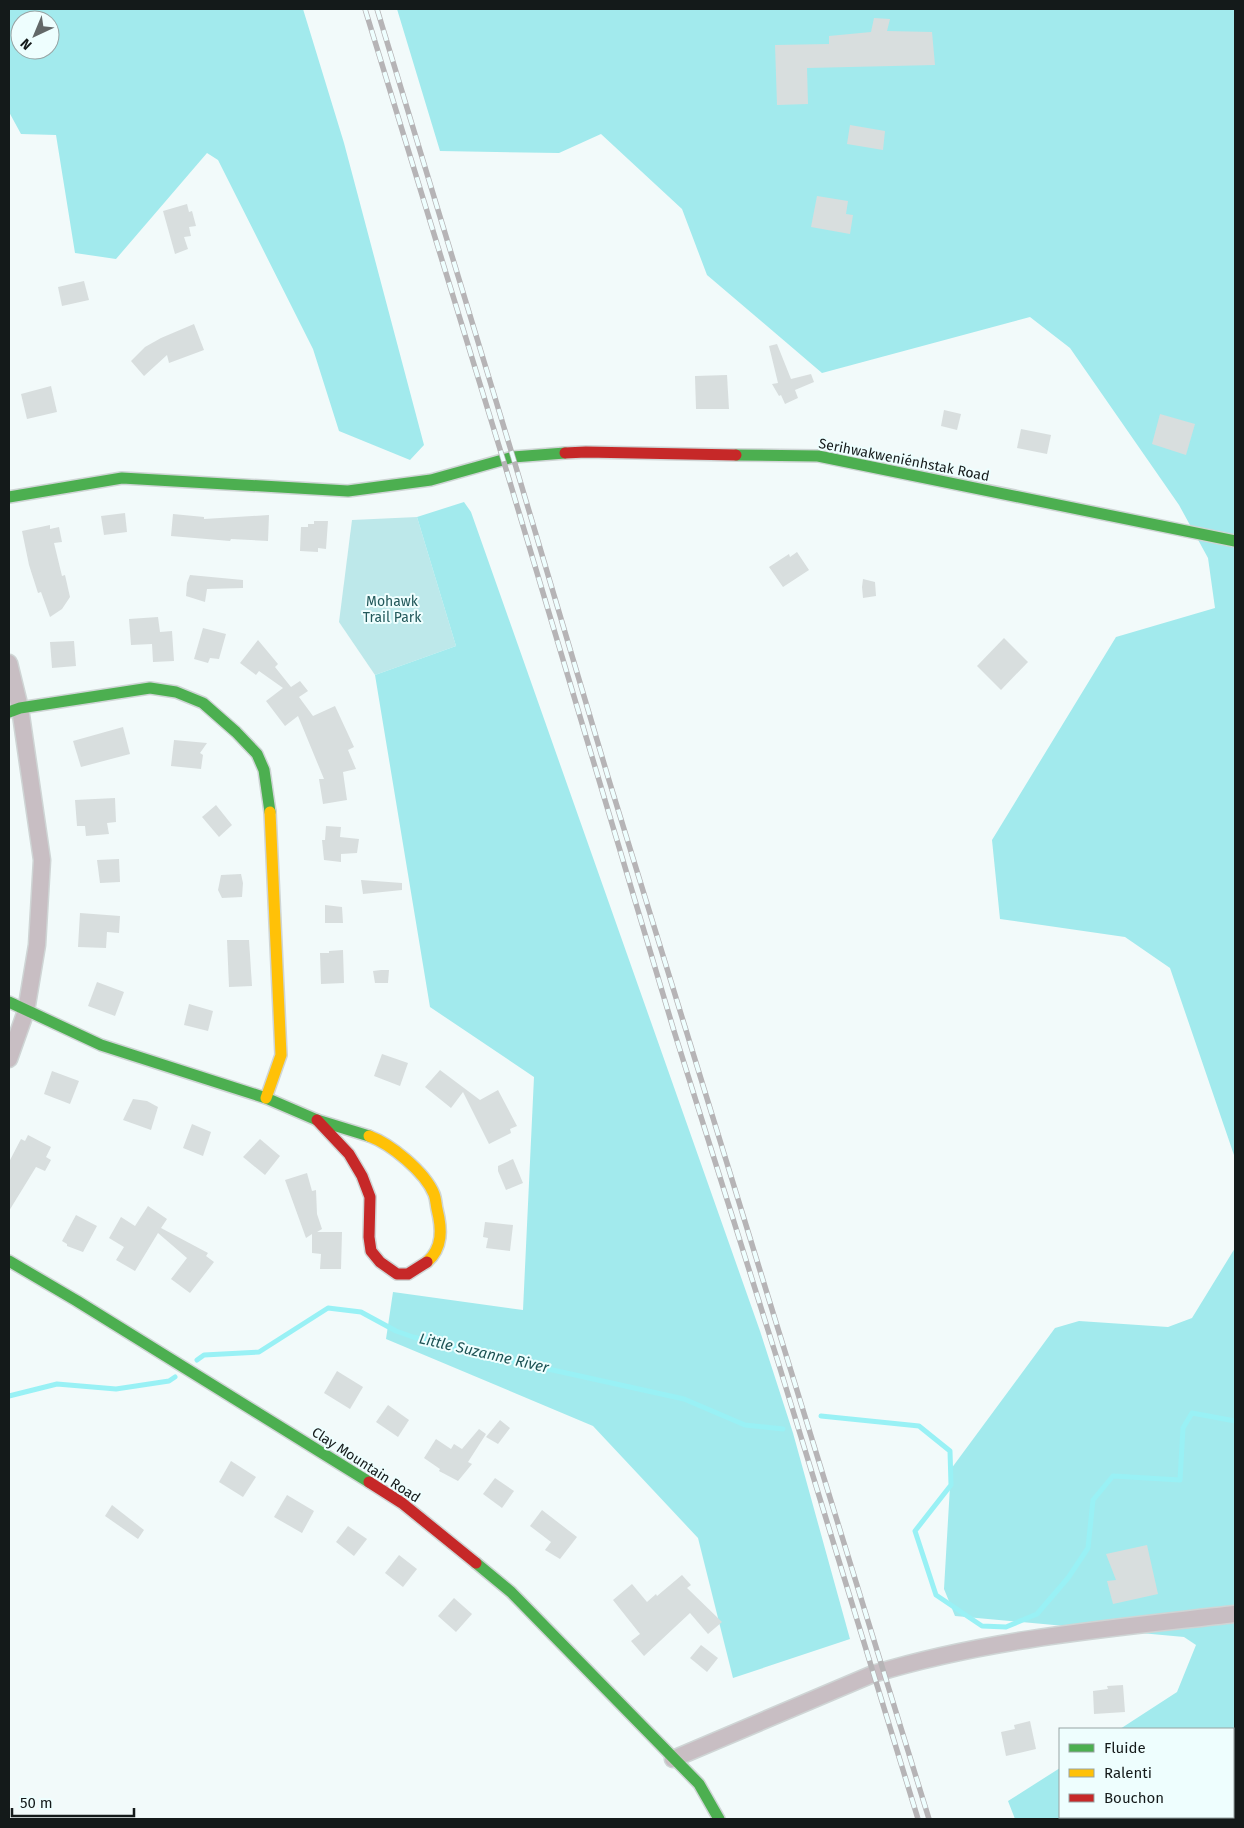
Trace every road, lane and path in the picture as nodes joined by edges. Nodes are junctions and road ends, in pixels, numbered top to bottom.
1 (9, 497) edge
2 (1235, 541) edge
3 (9, 663) edge
4 (14, 710) edge
5 (9, 1002) edge
6 (26, 1011) junction
7 (9, 1059) edge
8 (266, 1098) junction
9 (317, 1120) junction
10 (9, 1261) edge
11 (1235, 1614) edge
12 (673, 1759) junction
13 (720, 1819) edge

1 - 2 street, Serihwakweniénhstak Road
3 - 4 street
4 - 6 street
4 - 8 street
5 - 6 street
6 - 7 street
6 - 8 street
8 - 9 street
9 - 9 street
10 - 12 street, Clay Mountain Road
11 - 12 street
12 - 13 street, Clay Mountain Road

